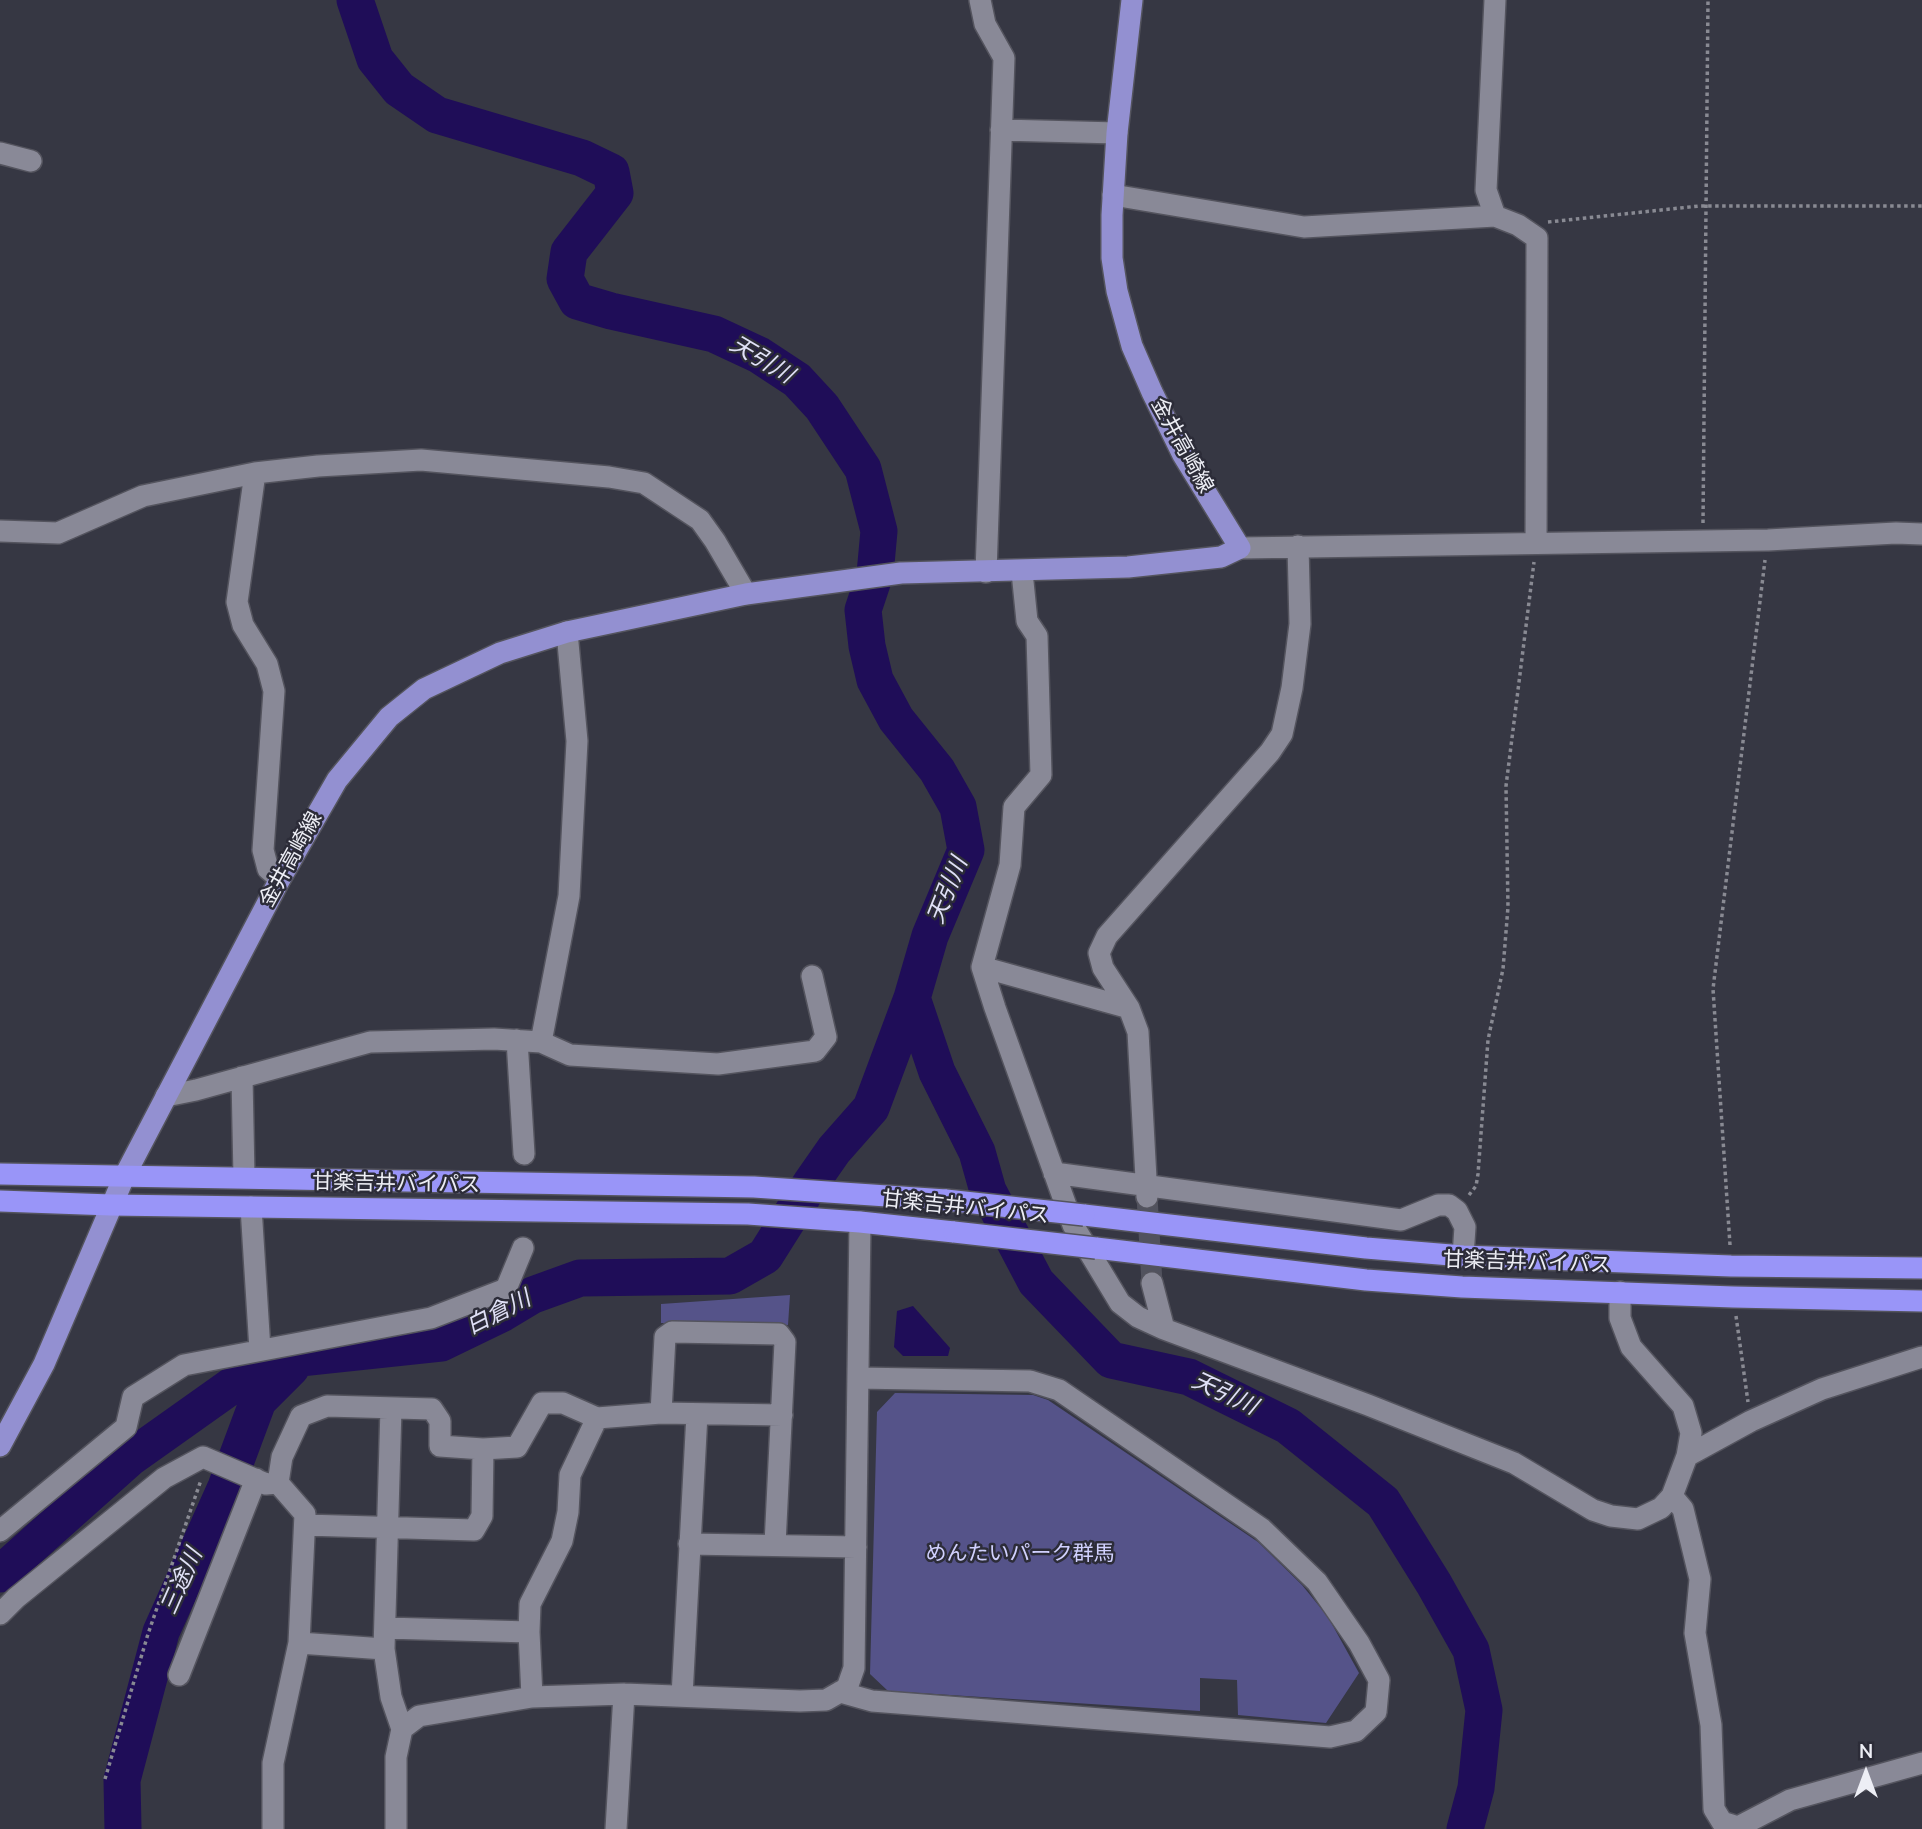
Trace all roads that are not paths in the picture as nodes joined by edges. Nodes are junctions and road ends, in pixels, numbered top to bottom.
1 (979, 0) edge
2 (1132, 0) edge
3 (1495, 0) edge
4 (1001, 130) junction
5 (1117, 134) junction
6 (0, 153) edge
7 (31, 161) dead end
8 (1113, 195) junction
9 (1495, 215) junction
10 (255, 473) junction
11 (0, 531) edge
12 (1922, 534) edge
13 (1536, 543) junction
14 (1298, 546) junction
15 (1240, 548) junction
16 (986, 572) junction
17 (1022, 572) junction
18 (746, 594) junction
19 (567, 632) junction
20 (280, 879) junction
21 (982, 967) junction
22 (812, 976) dead end
23 (1129, 1008) junction
24 (517, 1040) junction
25 (541, 1042) junction
26 (242, 1077) junction
27 (166, 1096) junction
28 (524, 1154) dead end
29 (1054, 1173) junction
30 (0, 1174) edge
31 (124, 1177) junction
32 (244, 1177) junction
33 (1146, 1191) junction
34 (0, 1200) edge
35 (111, 1205) junction
36 (251, 1207) junction
37 (860, 1222) junction
38 (523, 1248) dead end
39 (1464, 1256) junction
40 (1922, 1268) edge
41 (1152, 1283) tunnel mouth
42 (1620, 1292) junction
43 (1922, 1301) edge
44 (1164, 1329) junction
45 (260, 1350) junction
46 (1922, 1357) edge
47 (858, 1377) junction
48 (391, 1408) junction
49 (661, 1413) junction
50 (696, 1414) junction
51 (782, 1415) junction
52 (597, 1418) junction
53 (0, 1446) edge
54 (483, 1448) junction
55 (1687, 1456) junction
56 (248, 1476) junction
57 (278, 1483) junction
58 (1671, 1496) junction
59 (305, 1525) junction
60 (388, 1528) junction
61 (0, 1531) edge
62 (689, 1544) junction
63 (775, 1544) junction
64 (856, 1547) junction
65 (0, 1614) edge
66 (529, 1632) junction
67 (385, 1639) junction
68 (299, 1643) junction
69 (179, 1675) dead end
70 (840, 1692) junction
71 (624, 1694) junction
72 (682, 1696) junction
73 (532, 1697) junction
74 (402, 1728) junction
75 (1922, 1763) edge
76 (273, 1829) edge
77 (396, 1829) edge
78 (616, 1829) edge

1 - 4 street
2 - 5 main road, 金井高崎線
3 - 9 street
4 - 5 street
4 - 16 street
5 - 8 main road, 金井高崎線
6 - 7 street
8 - 9 street
8 - 15 main road, 金井高崎線
9 - 13 street
10 - 11 street
10 - 18 street
10 - 20 street
12 - 13 street
13 - 14 street
14 - 15 street
14 - 23 street
15 - 17 main road
16 - 17 main road
16 - 18 main road, 金井高崎線
17 - 21 street
18 - 19 main road, 金井高崎線
19 - 20 main road, 金井高崎線
19 - 25 street
20 - 27 main road, 金井高崎線
21 - 23 street
21 - 29 street
22 - 25 street
23 - 33 street
24 - 25 street
24 - 26 street
24 - 28 street
26 - 27 street
26 - 32 street
27 - 31 main road, 金井高崎線
29 - 33 street
29 - 44 street
30 - 31 highway, 甘楽吉井バイパス
31 - 32 highway, 甘楽吉井バイパス
31 - 35 main road, 金井高崎線
32 - 39 highway, 甘楽吉井バイパス, bridge
33 - 39 street
34 - 35 highway, 甘楽吉井バイパス
35 - 36 highway, 甘楽吉井バイパス
35 - 53 main road, 金井高崎線
36 - 37 highway, 甘楽吉井バイパス
36 - 45 street
37 - 42 highway, 甘楽吉井バイパス, bridge
37 - 47 street
38 - 45 street
39 - 40 highway, 甘楽吉井バイパス
41 - 44 street
42 - 43 highway, 甘楽吉井バイパス
42 - 55 street
44 - 58 street
45 - 61 street
46 - 55 street
47 - 64 street
47 - 70 street
48 - 54 street
48 - 57 street
48 - 60 street
49 - 50 street
49 - 51 street
49 - 52 street
50 - 51 street
50 - 62 street
51 - 63 street
52 - 54 street
52 - 66 street
54 - 60 street
55 - 58 street
56 - 57 street
56 - 65 street
56 - 69 street
57 - 59 street
58 - 75 street
59 - 60 street
59 - 68 street
60 - 67 street
62 - 63 street
62 - 72 street
63 - 64 street
64 - 70 street
66 - 67 street
66 - 73 street
67 - 68 street
67 - 74 street
68 - 76 street
70 - 72 street
71 - 72 street
71 - 73 street
71 - 78 street
73 - 74 street
74 - 77 street

